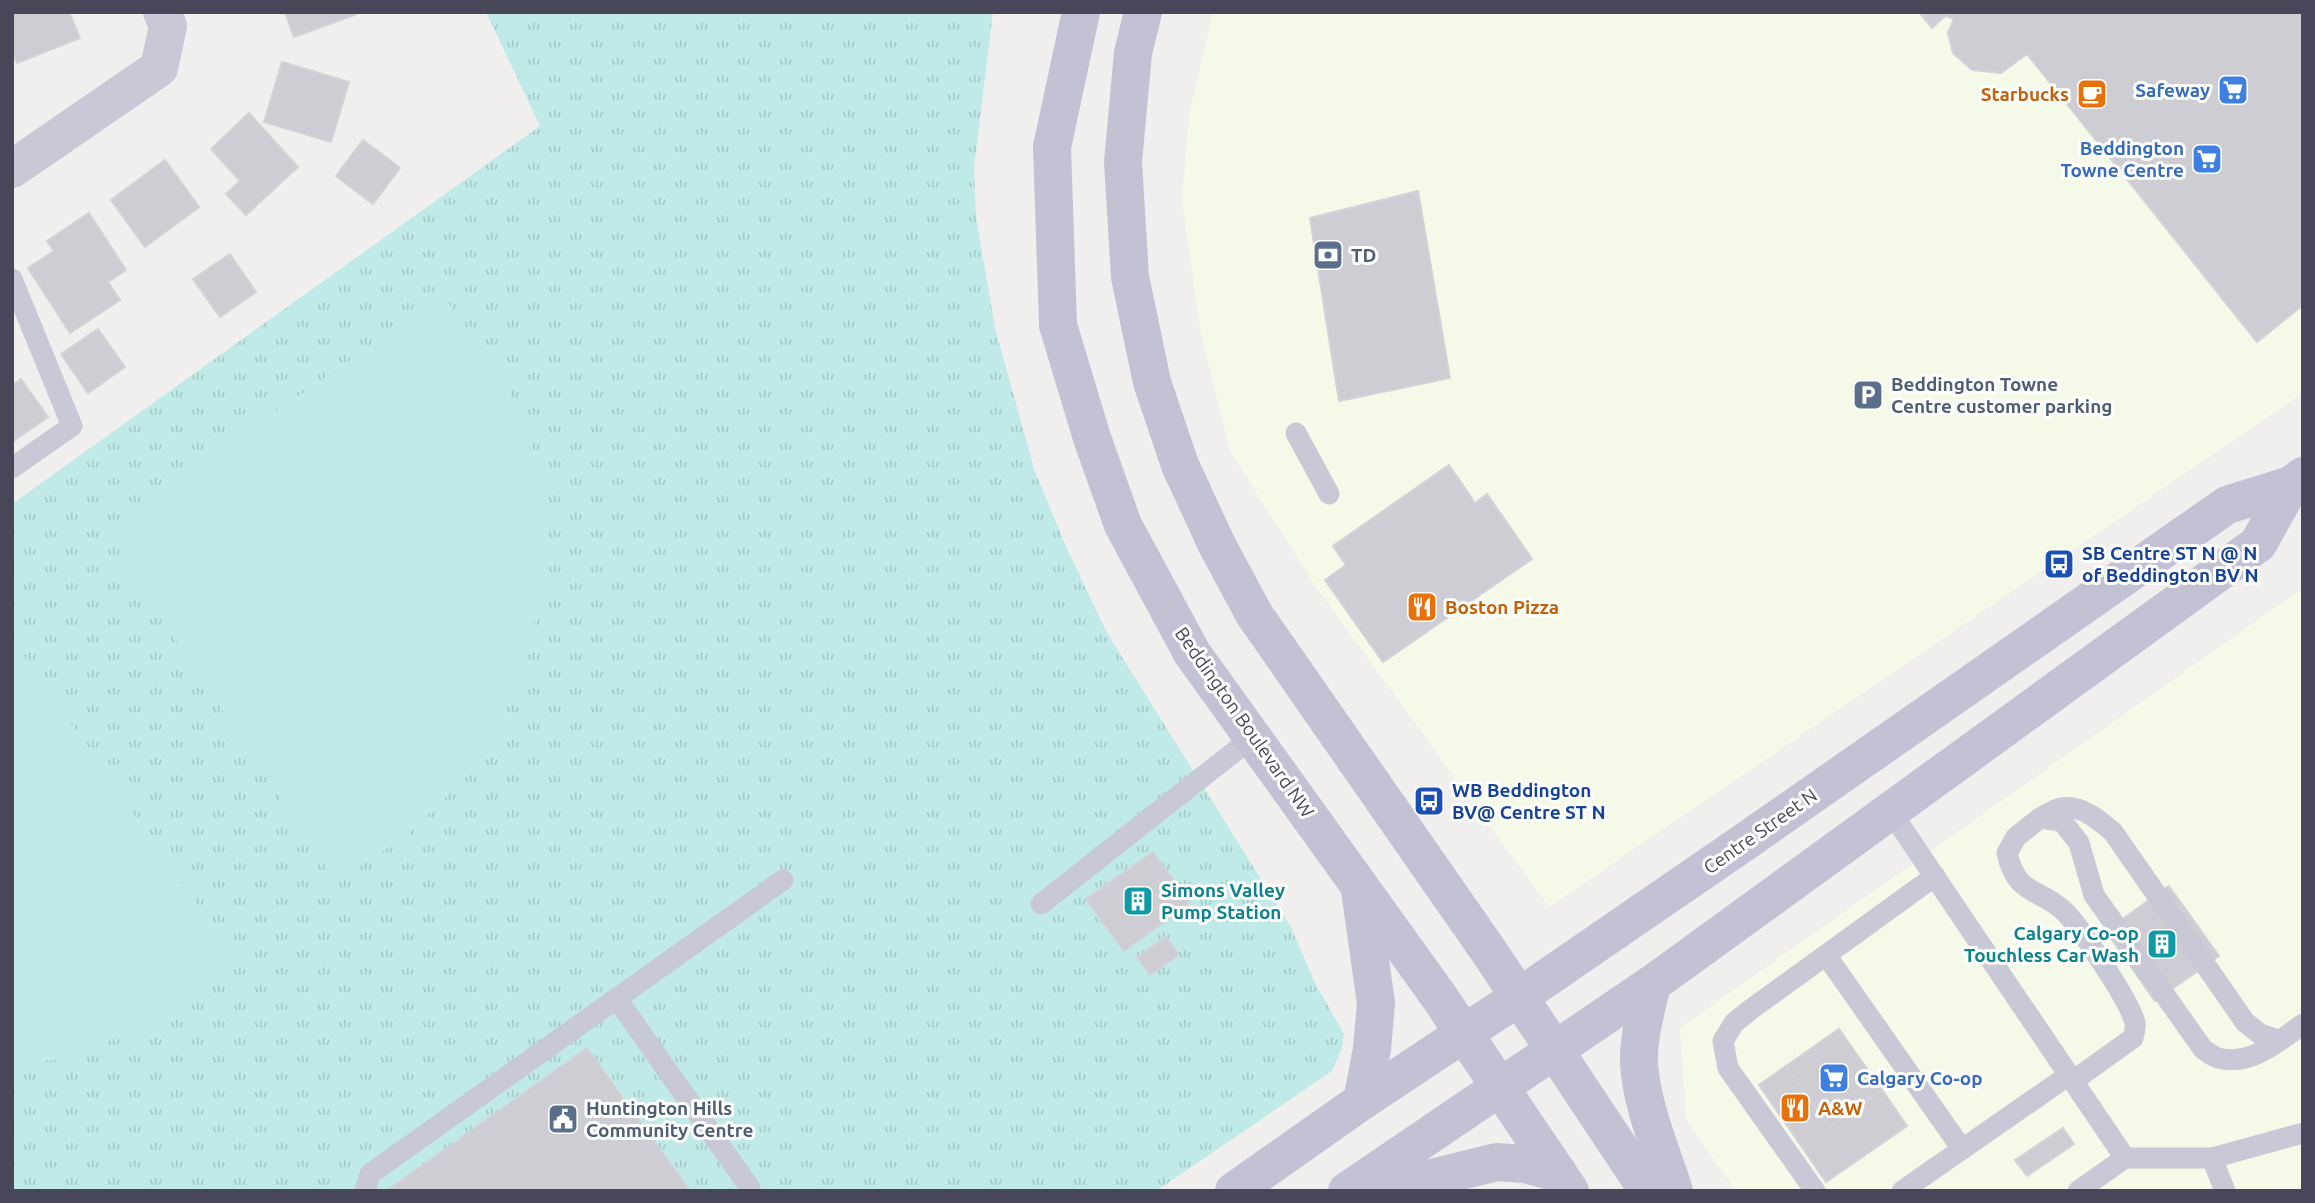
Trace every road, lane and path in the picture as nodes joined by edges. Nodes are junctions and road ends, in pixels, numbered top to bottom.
1 (162, 12) edge
2 (1081, 12) edge
3 (1143, 12) edge
4 (12, 169) edge
5 (12, 279) edge
6 (1296, 433) dead end
7 (12, 468) edge
8 (2297, 481) edge
9 (1329, 494) dead end
10 (1253, 737) junction
11 (1891, 812) junction
12 (2040, 818) junction
13 (1935, 876) junction
14 (783, 880) dead end
15 (1359, 885) junction
16 (1041, 904) dead end
17 (1826, 955) junction
18 (1652, 984) junction
19 (617, 999) junction
20 (1537, 1024) junction
21 (2303, 1024) edge
22 (1465, 1033) junction
23 (2279, 1040) junction
24 (2071, 1078) junction
25 (1501, 1086) junction
26 (1362, 1101) junction
27 (2303, 1133) edge
28 (1962, 1149) junction
29 (2125, 1158) junction
30 (2212, 1158) junction
31 (1564, 1182) edge
32 (750, 1188) dead end
33 (365, 1191) edge
34 (1234, 1191) edge
35 (1347, 1191) edge
36 (1379, 1191) edge
37 (1648, 1191) edge
38 (1674, 1191) edge
39 (1815, 1191) edge
40 (1902, 1191) edge
41 (2078, 1191) edge
42 (2225, 1191) edge

1 - 4 street
2 - 10 main road, Beddington Boulevard NW
3 - 20 main road
5 - 7 lane
6 - 9 lane
8 - 11 main road, Centre Street N
8 - 20 main road, Centre Street N
10 - 15 main road, Beddington Boulevard NW
10 - 16 lane
11 - 13 lane
11 - 18 main road, Centre Street N
12 - 23 lane
12 - 23 lane
12 - 24 lane
13 - 17 lane
13 - 24 lane
14 - 19 lane
15 - 22 main road, Beddington Boulevard NW
15 - 26 main road
17 - 28 lane
17 - 39 lane
18 - 20 main road, Centre Street N
18 - 38 main road
19 - 32 lane
19 - 33 lane
20 - 22 main road, Centre Street N
20 - 25 main road, Centre Street N
20 - 37 main road
21 - 23 lane
22 - 25 main road, Beddington Boulevard NW
22 - 26 main road, Centre Street N
24 - 28 lane
24 - 29 lane
25 - 31 main road, Beddington Boulevard NW
25 - 35 main road, Centre Street N
26 - 34 main road, Centre Street N
27 - 30 lane
28 - 40 lane
29 - 30 lane
29 - 41 lane
30 - 42 lane
31 - 36 main road

